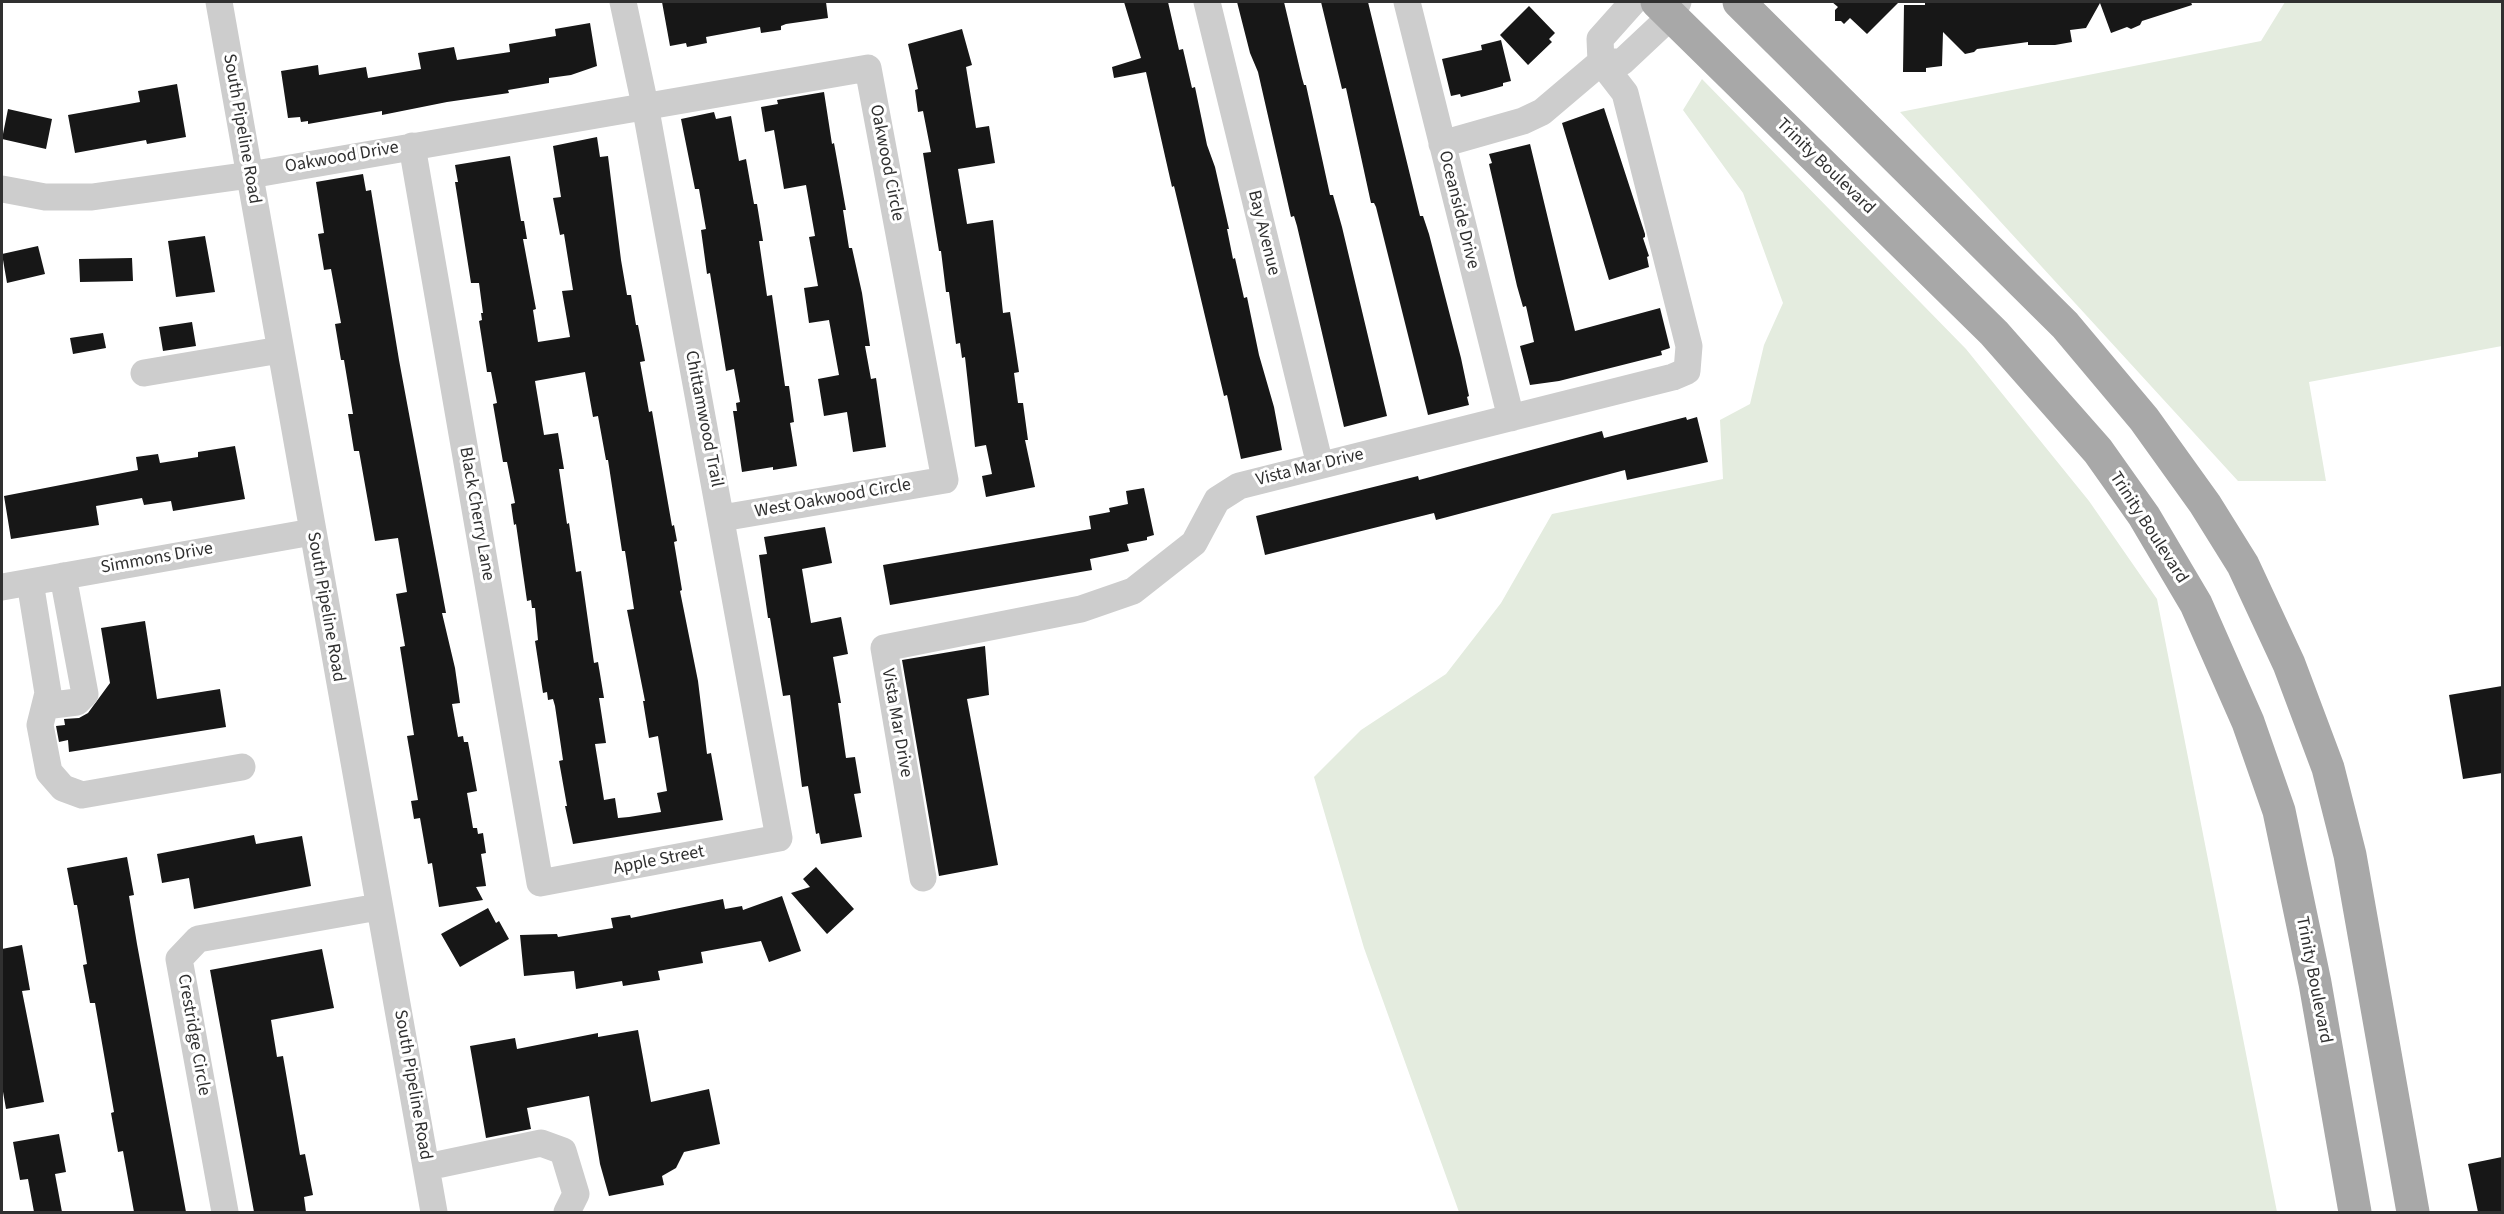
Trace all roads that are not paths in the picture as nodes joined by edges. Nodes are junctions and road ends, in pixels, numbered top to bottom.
1 (219, 2) edge
2 (623, 2) edge
3 (1207, 2) edge
4 (1407, 2) edge
5 (1633, 2) edge
6 (1739, 2) edge
7 (1668, 6) edge
8 (1601, 62) junction
9 (645, 105) junction
10 (1442, 144) junction
11 (412, 146) junction
12 (250, 175) junction
13 (2, 189) edge
14 (280, 350) junction
15 (144, 373) dead end
16 (1511, 418) junction
17 (1320, 465) junction
18 (945, 480) joint
19 (722, 518) junction
20 (312, 532) junction
21 (63, 576) junction
22 (30, 582) junction
23 (2, 587) edge
24 (45, 706) junction
25 (242, 767) dead end
26 (779, 838) joint
27 (923, 878) dead end
28 (540, 883) joint
29 (378, 907) junction
30 (427, 1167) junction
31 (225, 1212) edge
32 (434, 1212) edge
33 (567, 1212) edge
34 (2355, 1212) edge
35 (2413, 1212) edge

1 - 12 street, South Pipeline Road
2 - 9 street, Chittamwood Trail
3 - 17 street, Bay Avenue
4 - 10 street, Oceanside Drive
5 - 8 street
6 - 35 main road
7 - 8 street
7 - 34 main road, Trinity Boulevard
8 - 10 street
8 - 16 street, Vista Mar Drive
9 - 11 street, Oakwood Drive
9 - 18 street, Oakwood Circle
9 - 19 street, Chittamwood Trail
10 - 16 street, Oceanside Drive
11 - 12 street, Oakwood Drive
11 - 28 street, Black Cherry Lane
12 - 13 street, Oakwood Drive
12 - 14 street, South Pipeline Road
14 - 15 street
14 - 20 street, South Pipeline Road
16 - 17 street, Vista Mar Drive
17 - 27 street, Vista Mar Drive
18 - 19 street, West Oakwood Circle
19 - 26 street, Chittamwood Trail
20 - 21 street, Simmons Drive
20 - 29 street, South Pipeline Road
21 - 22 street, Simmons Drive
21 - 24 street
22 - 23 street, Simmons Drive
22 - 24 street
24 - 25 street
26 - 28 street, Apple Street
29 - 30 street, South Pipeline Road
29 - 31 street, Crestridge Circle
30 - 32 street, South Pipeline Road
30 - 33 street

